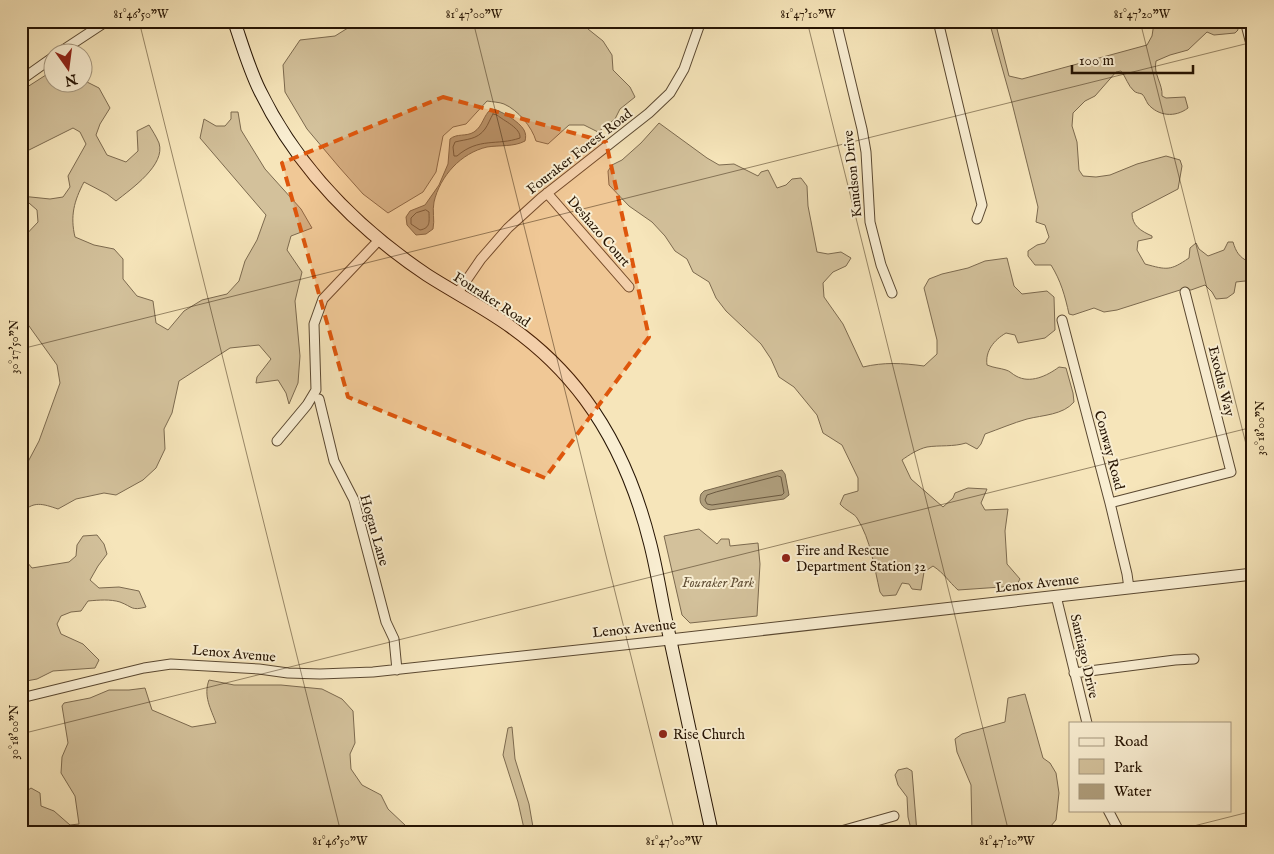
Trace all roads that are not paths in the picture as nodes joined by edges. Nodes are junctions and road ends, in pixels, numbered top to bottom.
1 (106, 21) edge
2 (234, 21) edge
3 (701, 21) edge
4 (836, 21) edge
5 (938, 21) edge
6 (1245, 21) edge
7 (75, 42) edge
8 (1253, 52) edge
9 (42, 65) edge
10 (21, 80) edge
11 (547, 193) junction
12 (977, 219) dead end
13 (379, 240) junction
14 (630, 287) dead end
15 (1185, 292) dead end
16 (457, 294) junction
17 (892, 294) dead end
18 (1062, 320) dead end
19 (319, 399) dead end
20 (277, 441) dead end
21 (1110, 503) junction
22 (1253, 574) edge
23 (1129, 588) junction
24 (1056, 596) junction
25 (670, 640) junction
26 (1194, 659) dead end
27 (397, 670) junction
28 (1074, 673) junction
29 (21, 698) edge
30 (1086, 722) edge
31 (1109, 812) edge
32 (894, 816) dead end
33 (712, 833) edge
34 (834, 833) edge
35 (1120, 833) edge

1 - 7 street
2 - 13 main road, Fouraker Road
3 - 11 street, Fouraker Forest Road
4 - 17 street, Knudson Drive
5 - 12 street
6 - 8 street
9 - 10 street
11 - 14 street, Deshazo Court
11 - 16 street, Fouraker Forest Road
13 - 16 main road, Fouraker Road
13 - 20 street
15 - 21 street, Exodus Way
16 - 25 main road, Fouraker Road
18 - 21 street, Conway Road
19 - 27 street, Hogan Lane
21 - 23 street, Conway Road
22 - 23 street, Lenox Avenue
23 - 24 street, Lenox Avenue
24 - 25 street, Lenox Avenue
24 - 28 street, Santiago Drive
25 - 27 street, Lenox Avenue
25 - 33 main road, Fouraker Road
26 - 28 street
27 - 29 street, Lenox Avenue
28 - 30 street, Santiago Drive
31 - 35 street
32 - 34 street

